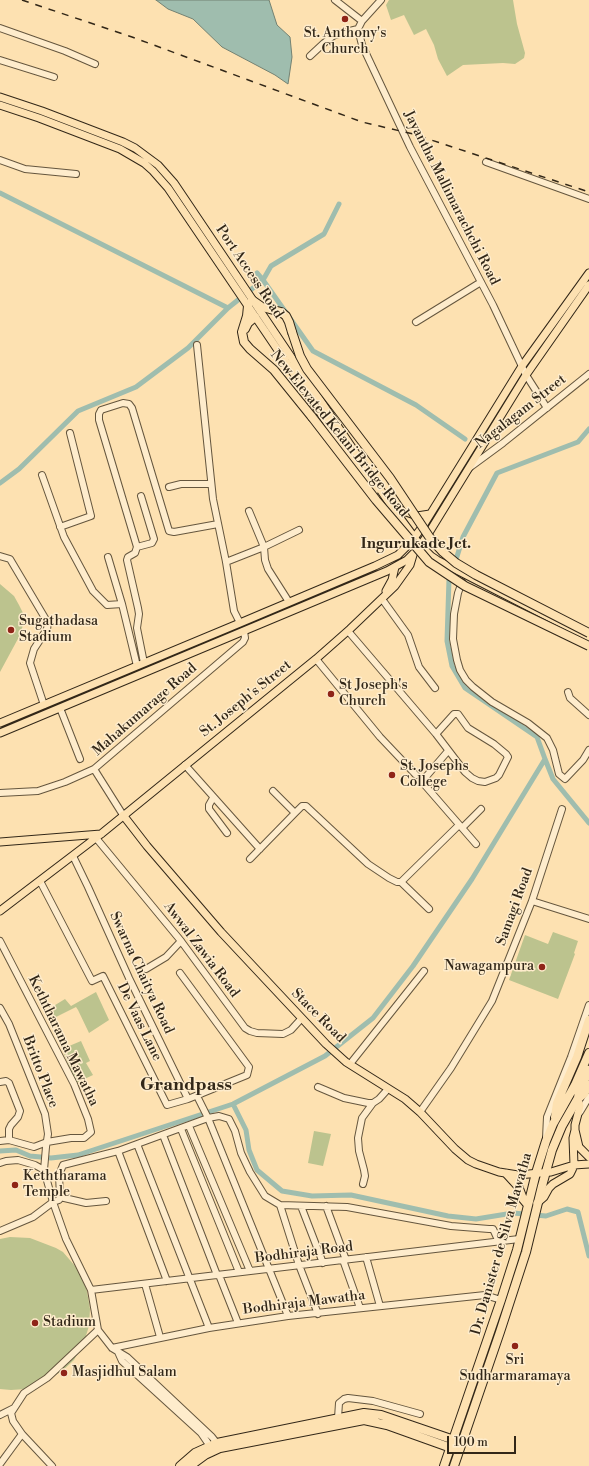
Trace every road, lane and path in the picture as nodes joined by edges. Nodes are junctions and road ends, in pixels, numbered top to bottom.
1 (335, 0) edge
2 (381, 0) edge
3 (362, 21) junction
4 (0, 28) edge
5 (358, 29) junction
6 (310, 56) dead end
7 (0, 60) edge
8 (95, 64) dead end
9 (54, 77) dead end
10 (0, 97) edge
11 (0, 105) edge
12 (0, 160) edge
13 (486, 162) dead end
14 (76, 174) dead end
15 (589, 199) edge
16 (589, 273) edge
17 (235, 279) junction
18 (481, 282) junction
19 (589, 285) edge
20 (250, 303) junction
21 (270, 309) junction
22 (258, 315) junction
23 (563, 316) junction
24 (416, 322) dead end
25 (243, 337) junction
26 (197, 345) dead end
27 (522, 366) junction
28 (589, 374) edge
29 (526, 375) junction
30 (547, 408) junction
31 (70, 433) dead end
32 (468, 469) junction
33 (42, 475) dead end
34 (211, 484) junction
35 (169, 487) dead end
36 (141, 496) dead end
37 (392, 507) junction
38 (249, 511) dead end
39 (430, 514) junction
40 (218, 524) junction
41 (60, 527) junction
42 (299, 530) dead end
43 (412, 540) junction
44 (137, 547) junction
45 (264, 547) junction
46 (416, 550) junction
47 (0, 556) edge
48 (108, 557) dead end
49 (226, 562) junction
50 (395, 567) junction
51 (460, 581) junction
52 (382, 599) junction
53 (289, 602) junction
54 (122, 604) junction
55 (240, 624) junction
56 (348, 630) junction
57 (244, 631) junction
58 (589, 633) edge
59 (589, 638) edge
60 (589, 645) edge
61 (316, 659) junction
62 (141, 664) junction
63 (435, 688) dead end
64 (568, 692) dead end
65 (44, 705) junction
66 (60, 708) junction
67 (589, 715) edge
68 (0, 723) edge
69 (0, 733) edge
70 (436, 734) junction
71 (589, 750) edge
72 (448, 751) junction
73 (80, 759) dead end
74 (185, 765) junction
75 (94, 769) junction
76 (416, 775) dead end
77 (273, 791) dead end
78 (0, 792) edge
79 (213, 798) junction
80 (481, 809) dead end
81 (562, 809) dead end
82 (295, 813) junction
83 (123, 815) junction
84 (461, 826) junction
85 (226, 833) dead end
86 (99, 836) junction
87 (0, 842) edge
88 (476, 844) dead end
89 (260, 849) junction
90 (73, 856) junction
91 (250, 859) dead end
92 (40, 881) junction
93 (401, 882) junction
94 (532, 901) junction
95 (429, 909) dead end
96 (0, 911) edge
97 (589, 919) edge
98 (0, 941) edge
99 (181, 941) junction
100 (146, 969) dead end
101 (424, 971) dead end
102 (180, 973) dead end
103 (589, 1005) edge
104 (0, 1008) edge
105 (302, 1019) junction
106 (589, 1020) edge
107 (589, 1053) edge
108 (347, 1062) junction
109 (589, 1070) edge
110 (0, 1082) edge
111 (589, 1085) edge
112 (318, 1087) dead end
113 (388, 1089) junction
114 (197, 1096) junction
115 (589, 1096) edge
116 (578, 1098) junction
117 (188, 1100) junction
118 (373, 1103) junction
119 (420, 1112) junction
120 (208, 1118) junction
121 (576, 1119) junction
122 (553, 1124) junction
123 (189, 1126) junction
124 (180, 1129) junction
125 (575, 1130) junction
126 (163, 1135) junction
127 (9, 1140) junction
128 (0, 1141) edge
129 (546, 1141) junction
130 (137, 1144) junction
131 (46, 1145) junction
132 (118, 1151) junction
133 (589, 1157) edge
134 (0, 1163) edge
135 (589, 1164) edge
136 (574, 1165) junction
137 (44, 1167) junction
138 (536, 1173) junction
139 (545, 1173) junction
140 (507, 1174) junction
141 (363, 1184) dead end
142 (60, 1198) junction
143 (106, 1201) dead end
144 (53, 1202) junction
145 (280, 1205) junction
146 (301, 1206) junction
147 (326, 1206) junction
148 (533, 1206) junction
149 (528, 1225) junction
150 (0, 1231) edge
151 (519, 1239) junction
152 (498, 1242) junction
153 (366, 1257) junction
154 (344, 1260) junction
155 (323, 1262) junction
156 (299, 1265) junction
157 (268, 1269) junction
158 (250, 1271) junction
159 (239, 1272) junction
160 (218, 1275) junction
161 (189, 1279) junction
162 (167, 1281) junction
163 (145, 1284) junction
164 (91, 1290) junction
165 (501, 1300) junction
166 (380, 1306) junction
167 (360, 1308) junction
168 (318, 1314) junction
169 (288, 1316) junction
170 (238, 1323) junction
171 (209, 1328) junction
172 (98, 1330) junction
173 (160, 1337) junction
174 (112, 1348) junction
175 (14, 1408) junction
176 (420, 1414) dead end
177 (0, 1415) edge
178 (338, 1418) junction
179 (22, 1434) junction
180 (452, 1439) junction
181 (461, 1442) junction
182 (215, 1447) junction
183 (450, 1448) junction
184 (456, 1460) edge
185 (444, 1463) edge
186 (0, 1464) edge
187 (52, 1466) edge
188 (180, 1466) edge
189 (190, 1466) edge

1 - 3 street
2 - 3 street
3 - 5 street
4 - 8 street
5 - 6 street
5 - 18 street, Jayantha Mallimarachchi Road
7 - 9 street
10 - 17 main road, Port Access Road
11 - 17 main road, Port Access Road
12 - 14 street
13 - 15 street
16 - 23 main road
17 - 20 main road, Port Access Road
18 - 24 street
18 - 27 street, Jayantha Mallimarachchi Road
19 - 23 main road
20 - 21 highway, New Elevated Kelani Bridge Road
20 - 22 main road, Port Access Road
20 - 25 highway
21 - 22 highway
21 - 58 highway, New Elevated Kelani Bridge Road, bridge
22 - 25 highway
22 - 37 main road, Port Access Road
22 - 43 main road, Port Access Road
23 - 27 main road
23 - 29 main road
25 - 60 highway, New Elevated Kelani Bridge Road, bridge
26 - 34 street
27 - 29 street, Jayantha Mallimarachchi Road
27 - 39 main road
28 - 30 street, Nagalagam Street
29 - 30 street, Jayantha Mallimarachchi Road
29 - 32 main road
30 - 32 street, Nagalagam Street
31 - 41 street
32 - 46 main road
33 - 41 street
34 - 35 street
34 - 40 street
36 - 44 street
37 - 39 main road
37 - 43 main road, Port Access Road
38 - 45 street
39 - 43 main road
40 - 44 street
40 - 49 street
41 - 54 street
42 - 45 street
43 - 46 main road
43 - 53 main road
44 - 62 street
45 - 49 street
45 - 53 street
46 - 50 main road
46 - 51 main road, bridge
46 - 52 main road, St. Joseph's Street
46 - 59 main road
47 - 65 street
48 - 54 street
49 - 55 street
50 - 52 main road, St. Joseph's Street
50 - 57 main road
51 - 60 main road
51 - 71 street
52 - 56 main road, St. Joseph's Street
52 - 63 street
53 - 55 main road
54 - 62 street
55 - 57 main road
55 - 62 main road
56 - 61 main road, St. Joseph's Street
56 - 70 street
57 - 66 main road
57 - 75 street, Mahakumarage Road
61 - 74 main road, St. Joseph's Street
61 - 76 street
62 - 65 main road
64 - 67 street
65 - 68 main road
66 - 69 main road
66 - 73 street
70 - 72 street
70 - 72 street
72 - 84 street
74 - 79 street
74 - 83 main road, St. Joseph's Street
75 - 78 street
75 - 83 street, Mahakumarage Road
77 - 82 street
79 - 85 street
79 - 89 street
80 - 84 street
81 - 94 street, Samagi Road
82 - 89 street
82 - 93 street
83 - 86 main road, St. Joseph's Street
83 - 105 main road, Stace Road
84 - 88 street
84 - 93 street
86 - 87 main road
86 - 90 main road, St. Joseph's Street
86 - 99 street, Awwal Zawia Road
89 - 91 street
90 - 92 main road, St. Joseph's Street
90 - 117 street, Swarna Chaitya Road
92 - 96 main road, St. Joseph's Street
92 - 117 street, De Vaas Lane
93 - 95 street
94 - 97 street
94 - 119 street, Samagi Road
98 - 131 street, Keththarama Mawatha
99 - 100 street
99 - 105 street, Awwal Zawia Road
101 - 108 street
102 - 114 street
103 - 129 street
104 - 131 street, Britto Place
105 - 108 main road, Stace Road
106 - 122 highway
107 - 122 highway, Dr. Danister de Silva Mawatha
108 - 113 main road, Stace Road
109 - 116 highway, Dr. Danister de Silva Mawatha
110 - 127 street
111 - 116 highway
112 - 118 street
113 - 118 street
113 - 119 main road, Stace Road
114 - 117 street
114 - 120 street
115 - 121 street
116 - 121 main road
116 - 139 highway, Dr. Danister de Silva Mawatha
118 - 141 street
119 - 140 main road, Stace Road
120 - 123 street
120 - 145 street
120 - 157 street
121 - 125 main road
122 - 129 highway, Dr. Danister de Silva Mawatha
123 - 124 street
123 - 158 street
124 - 126 street
124 - 159 street
125 - 133 main road
125 - 136 main road
126 - 130 street
126 - 160 street
127 - 128 street
127 - 131 street
129 - 138 highway, Dr. Danister de Silva Mawatha
130 - 132 street
130 - 161 street
131 - 137 street, Britto Place
132 - 142 street
132 - 162 street
134 - 137 street
135 - 136 main road, Stace Road
136 - 139 main road, Stace Road
136 - 148 main road
137 - 144 street
138 - 139 main road, Stace Road
138 - 140 main road, Stace Road
138 - 148 highway, Dr. Danister de Silva Mawatha
139 - 148 highway, Dr. Danister de Silva Mawatha
140 - 148 highway
142 - 143 street
142 - 144 street
144 - 150 street
144 - 164 street
145 - 146 street
145 - 156 street
146 - 147 street
146 - 155 street
147 - 152 street
147 - 154 street
148 - 149 highway, Dr. Danister de Silva Mawatha
149 - 151 highway, Dr. Danister de Silva Mawatha
149 - 181 highway, Dr. Danister de Silva Mawatha
151 - 152 street, Bodhiraja Road
151 - 165 highway, Dr. Danister de Silva Mawatha
152 - 153 street, Bodhiraja Road
153 - 154 street, Bodhiraja Road
153 - 166 street
154 - 155 street, Bodhiraja Road
154 - 167 street
155 - 156 street, Bodhiraja Road
156 - 157 street, Bodhiraja Road
156 - 168 street
157 - 158 street, Bodhiraja Road
157 - 169 street
158 - 159 street, Bodhiraja Road
159 - 160 street, Bodhiraja Road
160 - 161 street, Bodhiraja Road
160 - 170 street
161 - 162 street, Bodhiraja Road
161 - 171 street
162 - 163 street, Bodhiraja Road
163 - 164 street, Bodhiraja Road
163 - 173 street
164 - 172 street
165 - 166 street, Bodhiraja Mawatha
165 - 180 highway, Dr. Danister de Silva Mawatha
166 - 167 street, Bodhiraja Mawatha
167 - 168 street, Bodhiraja Mawatha
168 - 169 street, Bodhiraja Mawatha
169 - 170 street, Bodhiraja Mawatha
170 - 171 street, Bodhiraja Mawatha
171 - 173 street, Bodhiraja Mawatha
172 - 174 street
172 - 175 street
173 - 174 street, Bodhiraja Mawatha
174 - 182 street
175 - 177 street
175 - 179 street
176 - 178 street
178 - 180 highway
178 - 182 highway
179 - 186 street
179 - 187 street
180 - 181 highway
180 - 183 highway, Dr. Danister de Silva Mawatha
181 - 184 highway, Dr. Danister de Silva Mawatha
182 - 183 highway
182 - 188 highway
182 - 189 highway
183 - 184 highway
183 - 185 highway, Dr. Danister de Silva Mawatha

